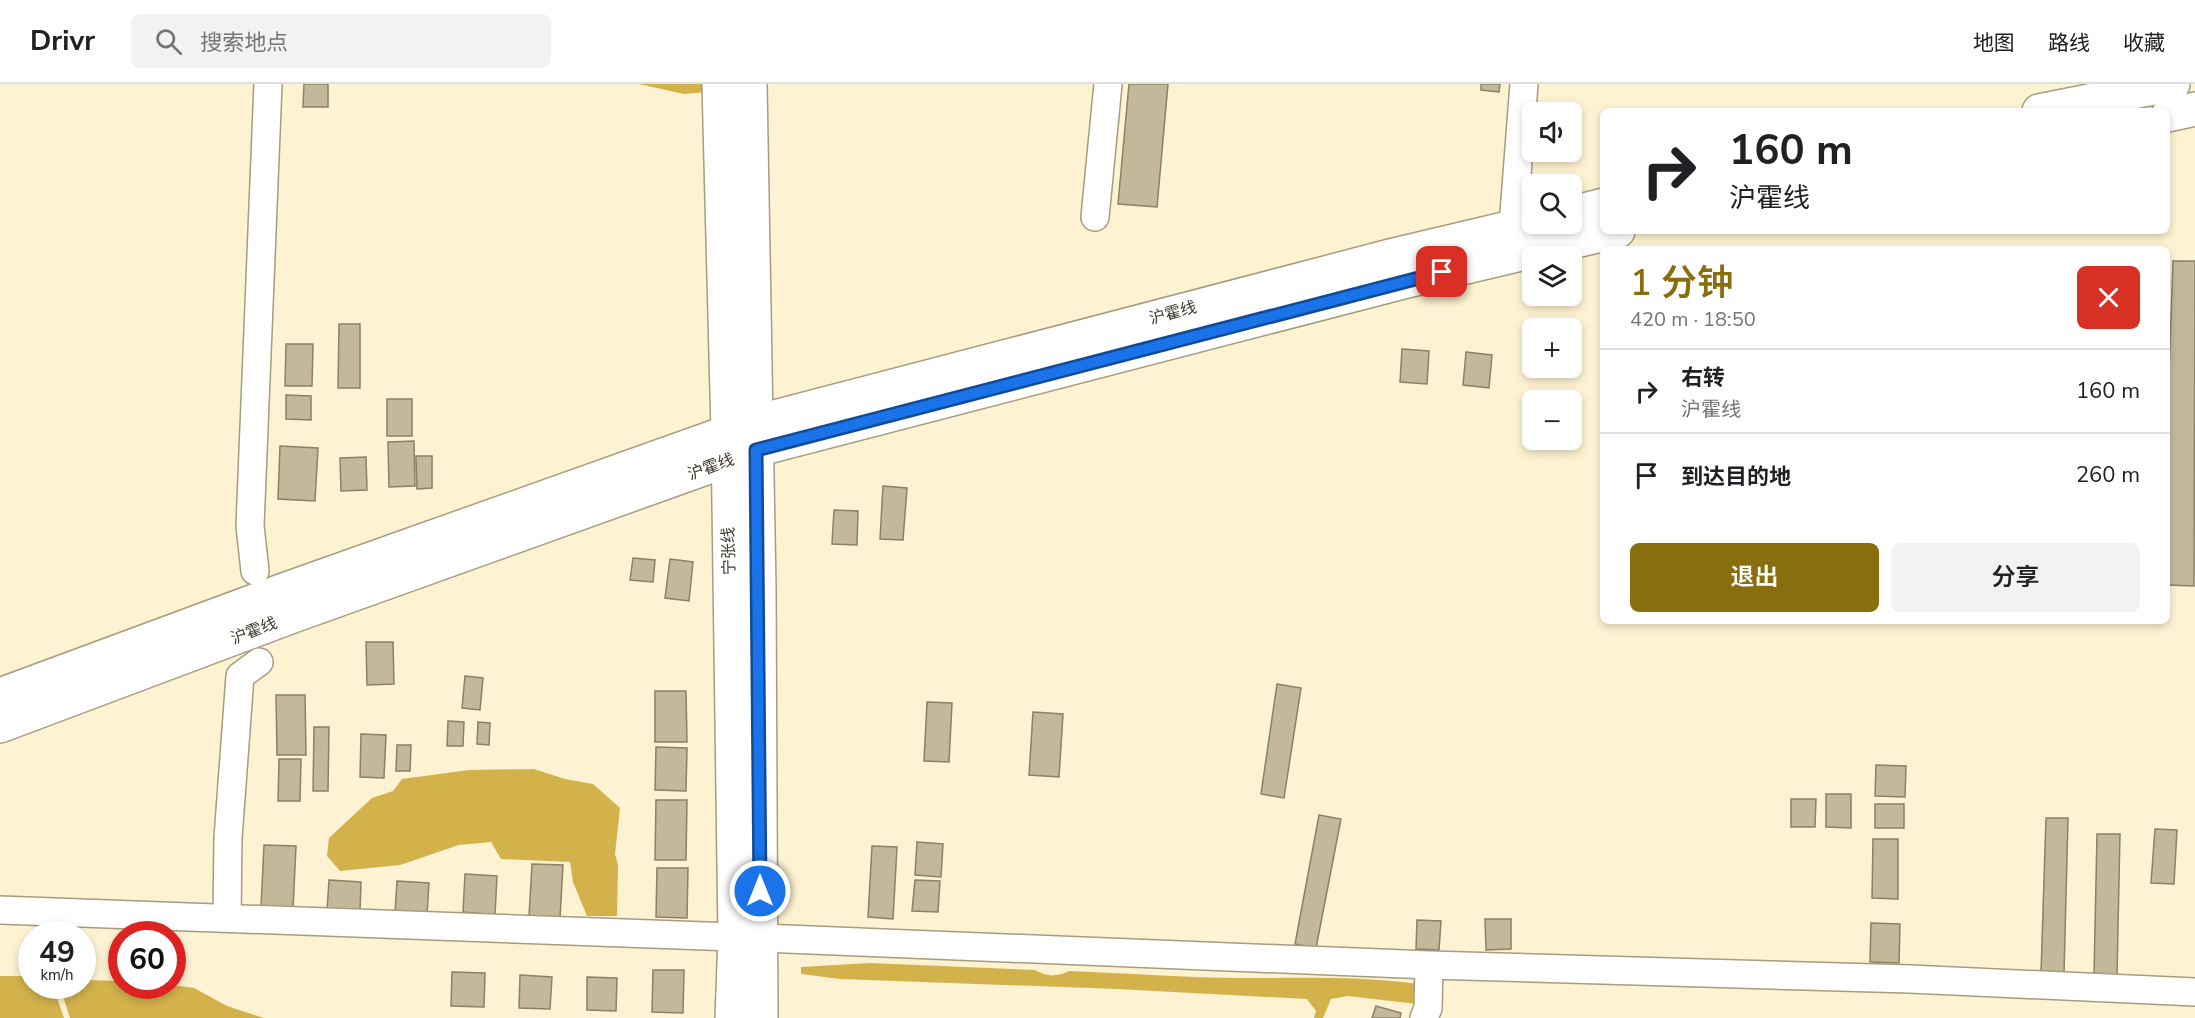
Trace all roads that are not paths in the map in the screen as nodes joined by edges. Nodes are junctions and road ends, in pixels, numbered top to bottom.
1 (268, 84) edge
2 (719, 84) edge
3 (750, 84) edge
4 (1108, 84) edge
5 (1524, 84) edge
6 (2173, 84) edge
7 (2054, 108) edge
8 (2195, 109) edge
9 (2170, 115) edge
10 (1523, 174) edge
11 (1600, 206) edge
12 (1582, 210) edge
13 (1095, 217) dead end
14 (1582, 232) edge
15 (1600, 232) edge
16 (1522, 234) edge
17 (742, 441) junction
18 (255, 571) dead end
19 (259, 662) dead end
20 (0, 695) edge
21 (0, 726) edge
22 (0, 910) edge
23 (227, 918) junction
24 (748, 937) junction
25 (1429, 965) junction
26 (2195, 992) edge
27 (732, 1018) edge
28 (761, 1018) edge
29 (1424, 1018) edge

1 - 18 street
2 - 17 main road, 宁张线
3 - 17 main road, 宁张线
4 - 13 street
5 - 10 street
6 - 7 main road
8 - 9 main road
11 - 12 main road
14 - 15 main road, 沪霍线
16 - 17 main road, 沪霍线
17 - 20 main road, 沪霍线
17 - 21 main road, 沪霍线
17 - 24 main road, 宁张线
19 - 23 street
22 - 23 street
23 - 24 street
24 - 25 street
24 - 27 main road, 宁张线
24 - 28 main road, 宁张线
25 - 26 street
25 - 29 street

